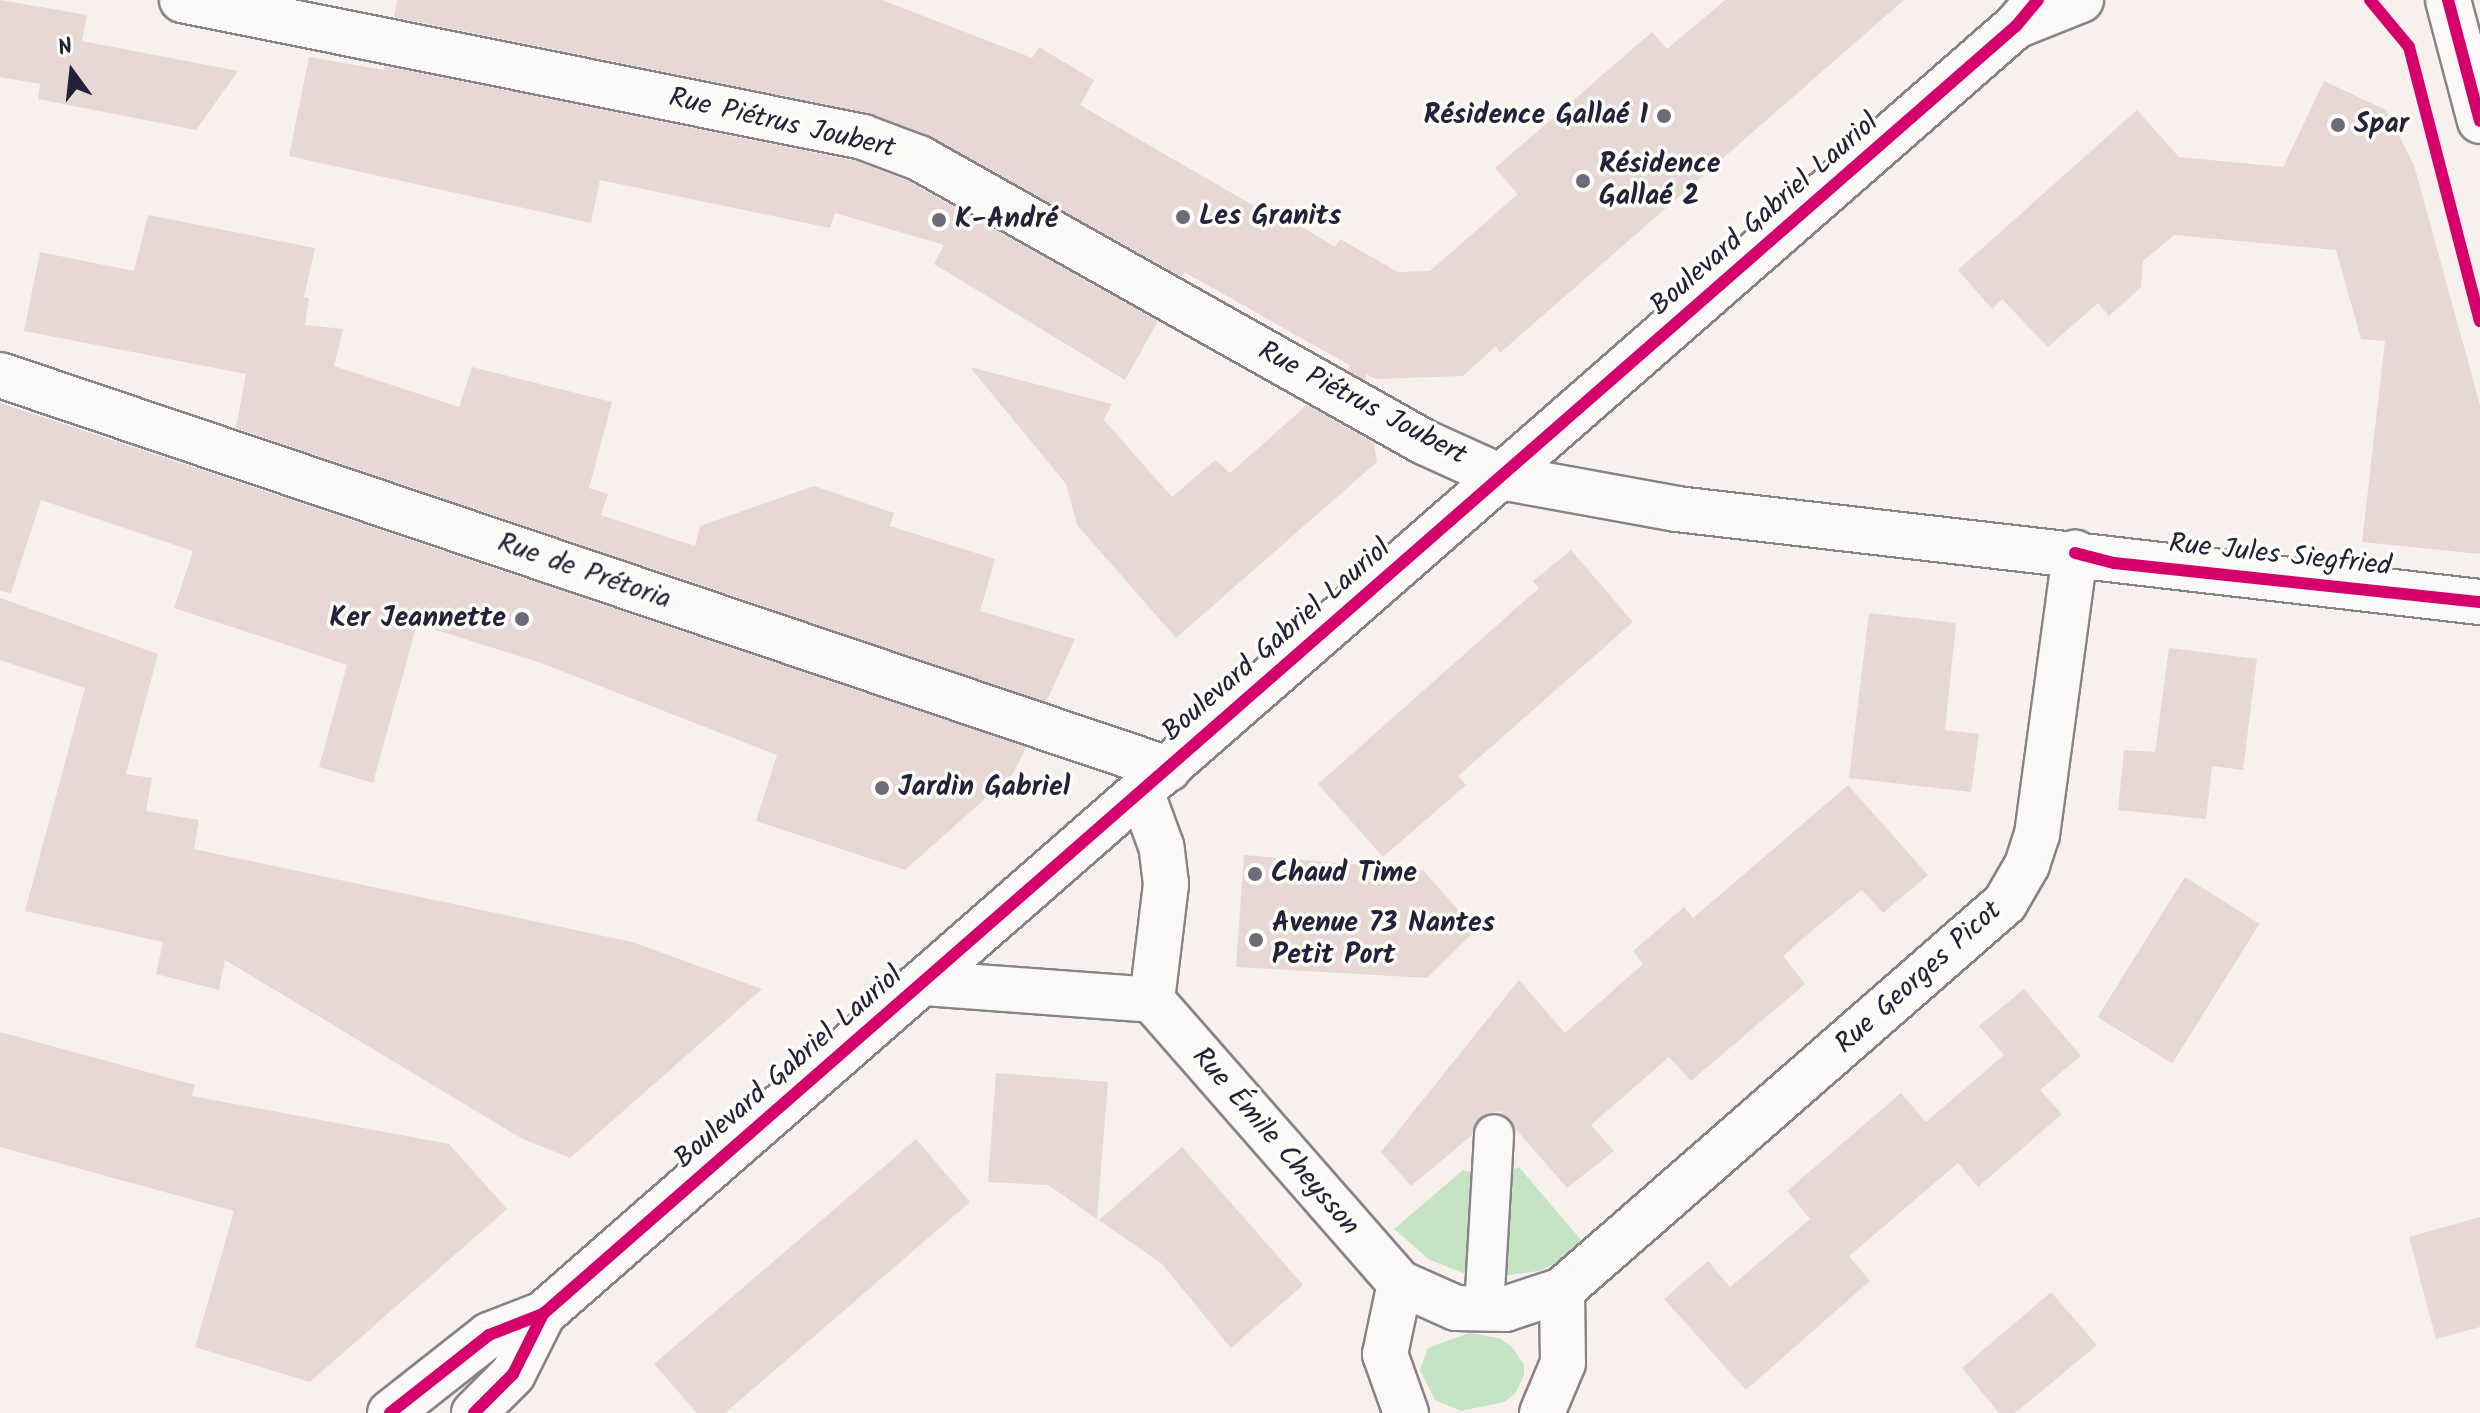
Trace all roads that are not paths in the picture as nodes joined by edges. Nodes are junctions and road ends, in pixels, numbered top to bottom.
1 (182, 0) edge
2 (2081, 0) edge
3 (2448, 0) edge
4 (2027, 13) edge
5 (2480, 121) edge
6 (0, 375) edge
7 (1501, 477) junction
8 (2075, 553) junction
9 (2480, 602) edge
10 (1155, 780) junction
11 (923, 983) junction
12 (1152, 1000) junction
13 (1494, 1134) dead end
14 (1400, 1283) junction
15 (1562, 1290) junction
16 (1484, 1309) junction
17 (543, 1314) junction
18 (390, 1413) edge
19 (474, 1413) edge
20 (1406, 1413) edge
21 (1542, 1413) edge

1 - 7 street, Rue Piétrus Joubert
2 - 4 street, Boulevard Gabriel Lauriol
3 - 5 street
4 - 7 street, Boulevard Gabriel Lauriol
6 - 10 street, Rue de Prétoria
7 - 8 street, Rue Jules Siegfried
7 - 10 street, Boulevard Gabriel Lauriol
8 - 9 street, Rue Jules Siegfried
8 - 15 street, Rue Georges Picot
10 - 11 street, Boulevard Gabriel Lauriol
10 - 12 street
11 - 12 street
11 - 17 street, Boulevard Gabriel Lauriol
12 - 14 street, Rue Émile Cheysson
13 - 16 lane
14 - 16 street, Rue Émile Cheysson
14 - 20 street
15 - 16 street, Rue Émile Cheysson
15 - 21 street
17 - 18 street, Boulevard Gabriel Lauriol
17 - 19 street, Boulevard Gabriel Lauriol

